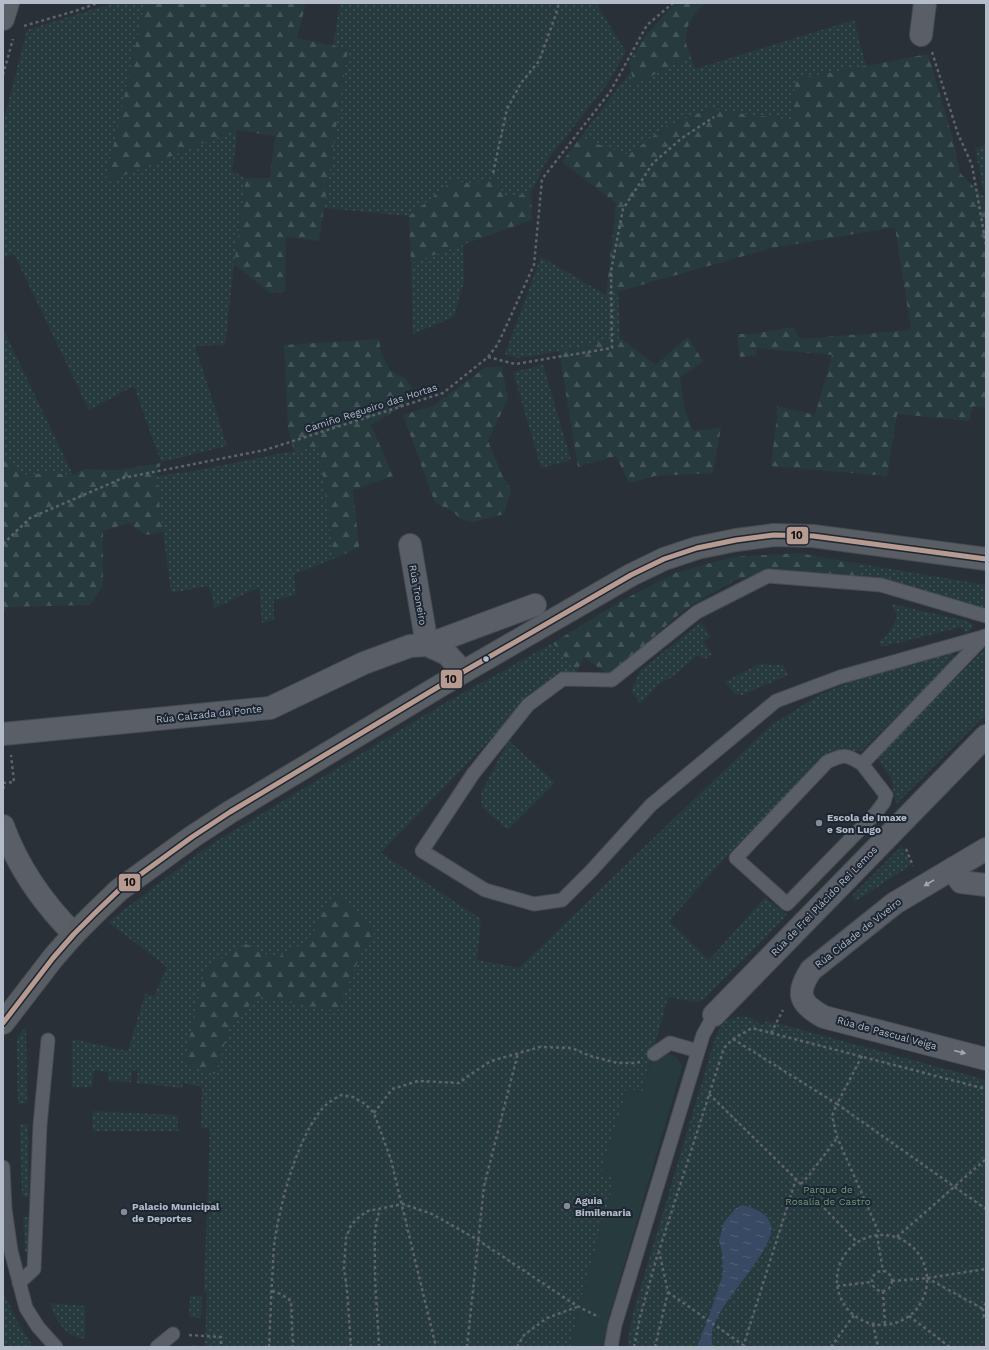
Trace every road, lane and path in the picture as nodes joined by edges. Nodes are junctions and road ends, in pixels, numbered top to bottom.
1 (8, 3) edge
2 (98, 3) edge
3 (559, 3) edge
4 (673, 3) edge
5 (925, 3) edge
6 (13, 23) edge
7 (921, 35) joint
8 (714, 117) dead end
9 (493, 174) dead end
10 (986, 245) edge
11 (488, 357) junction
12 (4, 541) edge
13 (410, 545) dead end
14 (986, 559) edge
15 (535, 605) dead end
16 (986, 616) edge
17 (986, 636) edge
18 (427, 645) junction
19 (463, 672) junction
20 (986, 736) edge
21 (7, 743) edge
22 (862, 764) junction
23 (3, 785) edge
24 (5, 791) dead end
25 (3, 826) edge
26 (986, 849) edge
27 (952, 870) junction
28 (986, 885) edge
29 (74, 934) junction
30 (802, 989) joint
31 (783, 1010) dead end
32 (714, 1015) joint
33 (3, 1023) edge
34 (771, 1033) junction
35 (733, 1039) junction
36 (48, 1040) dead end
37 (698, 1051) junction
38 (518, 1053) junction
39 (654, 1054) joint
40 (862, 1056) junction
41 (986, 1059) edge
42 (986, 1089) edge
43 (709, 1094) junction
44 (837, 1104) junction
45 (374, 1113) junction
46 (837, 1137) junction
47 (986, 1159) edge
48 (3, 1167) edge
49 (796, 1179) junction
50 (800, 1184) junction
51 (954, 1187) junction
52 (403, 1204) junction
53 (381, 1209) junction
54 (986, 1209) edge
55 (878, 1235) junction
56 (898, 1238) junction
57 (478, 1240) junction
58 (857, 1242) junction
59 (659, 1251) junction
60 (986, 1269) edge
61 (883, 1271) junction
62 (927, 1278) junction
63 (892, 1281) junction
64 (872, 1282) junction
65 (19, 1283) junction
66 (837, 1286) junction
67 (272, 1291) junction
68 (883, 1291) junction
69 (668, 1292) junction
70 (986, 1303) edge
71 (983, 1309) junction
72 (854, 1316) junction
73 (909, 1316) junction
74 (986, 1320) edge
75 (873, 1324) junction
76 (885, 1324) junction
77 (173, 1334) dead end
78 (207, 1335) dead end
79 (743, 1346) edge
80 (56, 1347) edge
81 (157, 1347) edge
82 (221, 1347) edge
83 (269, 1347) edge
84 (293, 1347) edge
85 (350, 1347) edge
86 (379, 1347) edge
87 (436, 1347) edge
88 (467, 1347) edge
89 (517, 1347) edge
90 (610, 1347) edge
91 (634, 1347) edge
92 (655, 1347) edge
93 (832, 1347) edge
94 (878, 1347) edge
95 (950, 1347) edge

1 - 6 street
2 - 6 path
3 - 9 path
4 - 11 path, Camiño Regueiro das Hortas
5 - 7 street
7 - 10 path
8 - 11 path
11 - 12 path, Camiño Regueiro das Hortas
13 - 18 street, Rúa Troneiro
14 - 19 street
15 - 18 street, Rúa Calzada da Ponte
16 - 17 lane
17 - 22 lane
18 - 19 street
18 - 21 street, Rúa Calzada da Ponte
19 - 29 street
20 - 32 street, Rúa de Frei Plácido Rei Lemos
21 - 23 path
22 - 22 lane
23 - 24 path
25 - 29 street
26 - 27 street, Rúa Cidade de Viveiro
27 - 28 street
27 -> 30 street, Rúa Cidade de Viveiro
29 - 33 street
30 -> 41 street, Rúa de Pascual Veiga
31 - 34 path
32 - 37 lane
34 - 35 path
34 - 40 path
35 - 43 path
35 - 44 path
36 - 65 lane
37 - 39 lane
37 - 90 lane
38 - 39 path
38 - 45 path
38 - 57 path
40 - 42 path
40 - 44 path
43 - 49 path
43 - 59 path
44 - 46 path
44 - 51 path
45 - 52 path
45 - 67 path
46 - 50 path
46 - 55 path
47 - 51 path
48 - 65 lane
49 - 50 path
49 - 79 path
50 - 58 path
51 - 54 path
51 - 56 path
52 - 53 path
52 - 57 path
52 - 87 path
53 - 85 path
53 - 86 path
55 - 56 path
55 - 58 path
55 - 61 path
56 - 62 path
57 - 88 path
57 - 89 path
58 - 66 path
59 - 69 path
59 - 91 path
60 - 62 path
61 - 63 path
61 - 64 path
62 - 63 path
62 - 71 path
62 - 73 path
63 - 68 path
64 - 66 path
64 - 68 path
65 - 80 lane
66 - 72 path
67 - 83 path
67 - 84 path
68 - 76 path
69 - 79 path
69 - 92 path
70 - 71 path
71 - 74 path
72 - 75 path
72 - 93 path
73 - 76 path
73 - 95 path
75 - 76 path
75 - 94 path
77 - 81 lane
78 - 82 path

